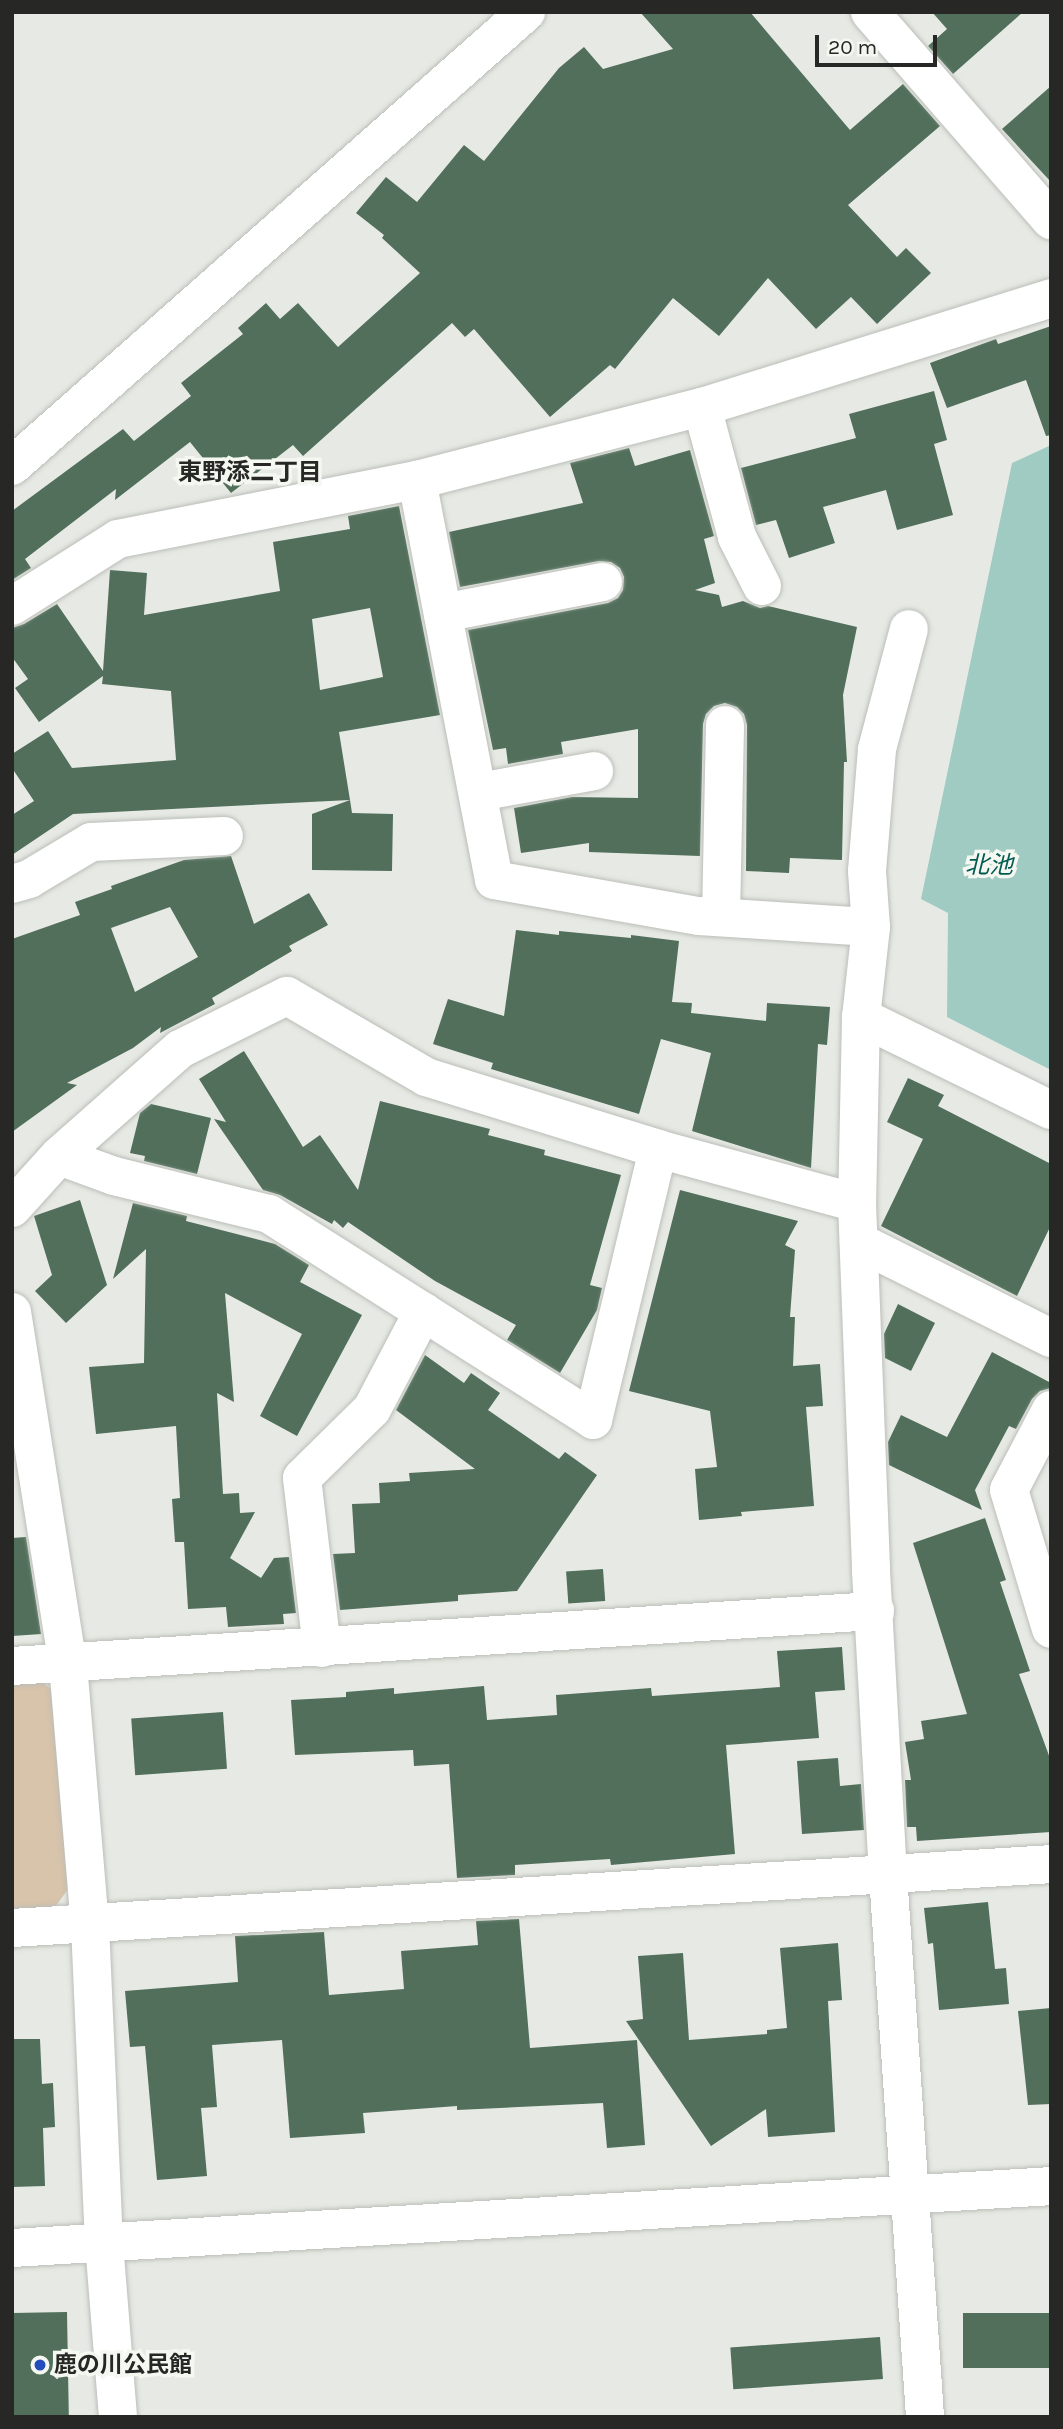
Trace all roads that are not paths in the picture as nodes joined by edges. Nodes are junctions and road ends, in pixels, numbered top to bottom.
1 (526, 12) edge
2 (870, 12) edge
3 (1051, 220) edge
4 (1051, 298) edge
5 (702, 407) junction
6 (12, 466) edge
7 (417, 480) junction
8 (603, 582) dead end
9 (762, 586) dead end
10 (12, 606) edge
11 (443, 612) junction
12 (909, 629) dead end
13 (724, 725) dead end
14 (594, 771) dead end
15 (479, 792) junction
16 (224, 836) dead end
17 (12, 884) edge
18 (721, 917) junction
19 (871, 927) junction
20 (861, 1017) junction
21 (1051, 1110) edge
22 (658, 1149) junction
23 (59, 1156) junction
24 (857, 1203) junction
25 (12, 1208) edge
26 (859, 1242) junction
27 (12, 1312) edge
28 (423, 1312) junction
29 (1051, 1338) edge
30 (19, 1396) edge
31 (1051, 1410) edge
32 (1041, 1571) edge
33 (875, 1611) junction
34 (1051, 1629) edge
35 (322, 1648) junction
36 (68, 1664) junction
37 (12, 1666) edge
38 (1051, 1864) edge
39 (888, 1875) junction
40 (90, 1924) junction
41 (12, 1928) edge
42 (1051, 2186) edge
43 (912, 2196) junction
44 (104, 2243) junction
45 (12, 2248) edge
46 (118, 2417) edge
47 (925, 2417) edge

1 - 6 street
2 - 3 street
4 - 5 street
5 - 7 street
5 - 9 street
7 - 10 street
7 - 11 street
8 - 11 street
11 - 15 street
12 - 19 street
13 - 18 street
14 - 15 street
15 - 18 street
16 - 17 street
18 - 19 street
19 - 20 street
20 - 21 street
20 - 24 street
22 - 23 street
22 - 24 street
22 - 28 street
23 - 25 street
23 - 28 street
24 - 26 street
26 - 29 street
26 - 33 street
27 - 30 street
28 - 35 street
30 - 36 street
31 - 32 street
32 - 34 street
33 - 35 street
33 - 39 street
35 - 36 street
36 - 37 street
36 - 40 street
38 - 39 street
39 - 40 street
39 - 43 street
40 - 41 street
40 - 44 street
42 - 43 street
43 - 44 street
43 - 47 street
44 - 45 street
44 - 46 street

